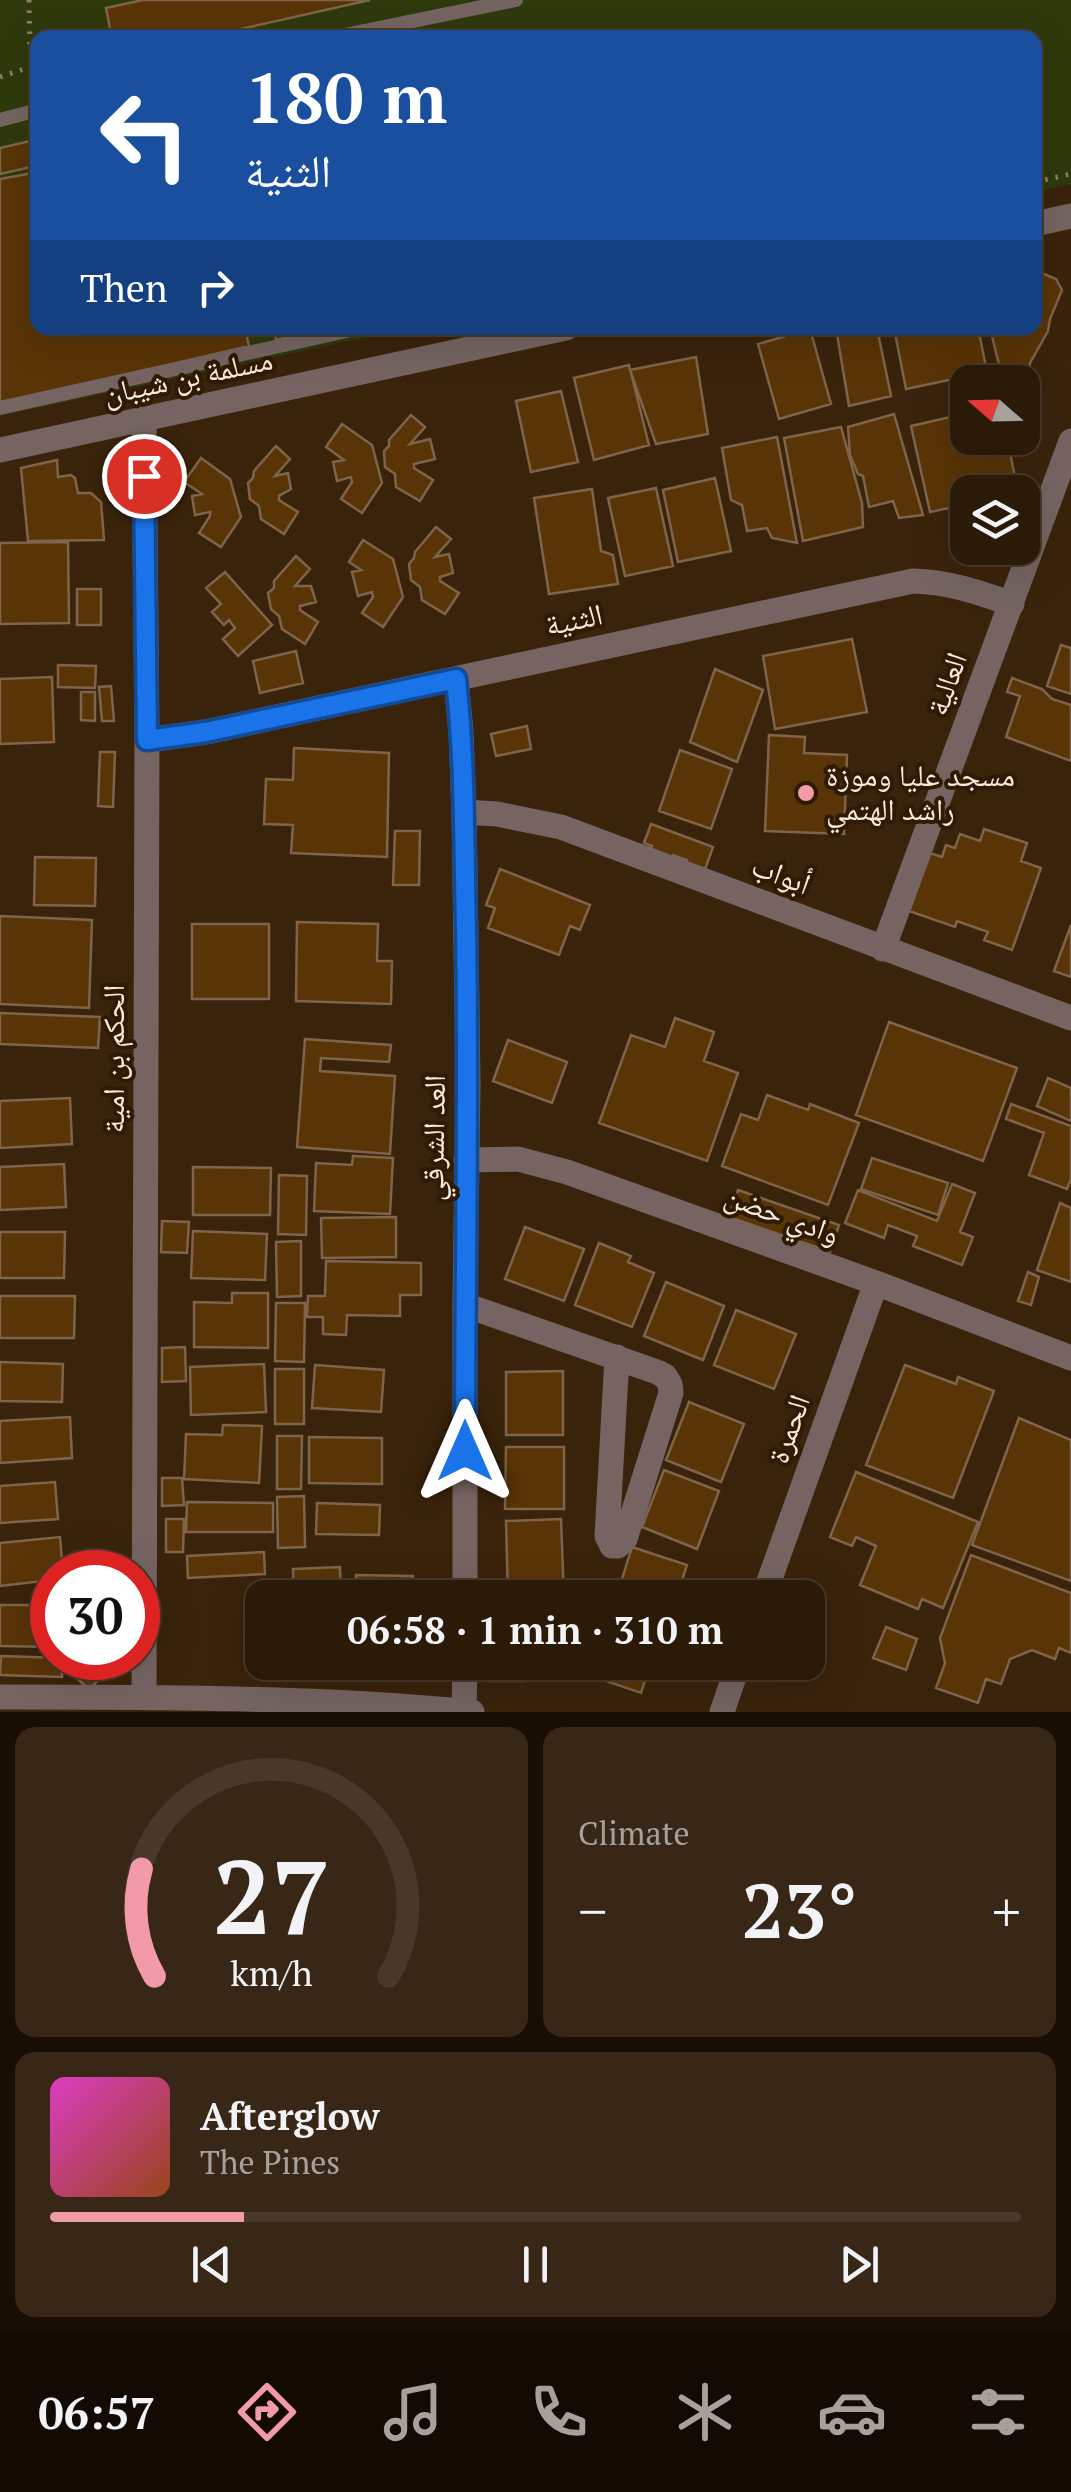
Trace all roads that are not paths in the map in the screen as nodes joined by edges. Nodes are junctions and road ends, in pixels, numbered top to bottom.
1 (516, 0) edge
2 (369, 30) edge
3 (30, 112) edge
4 (0, 120) edge
5 (1071, 216) edge
6 (1042, 222) edge
7 (328, 335) edge
8 (534, 335) edge
9 (0, 408) edge
10 (144, 420) junction
11 (1071, 441) edge
12 (0, 450) edge
13 (1012, 604) junction
14 (456, 679) junction
15 (147, 740) junction
16 (464, 812) junction
17 (883, 949) junction
18 (1071, 1018) edge
19 (466, 1160) junction
20 (876, 1283) junction
21 (465, 1305) junction
22 (617, 1358) junction
23 (1071, 1358) edge
24 (465, 1580) edge
25 (769, 1580) edge
26 (465, 1680) edge
27 (733, 1680) edge
28 (0, 1697) edge
29 (144, 1697) junction
30 (464, 1711) edge
31 (472, 1712) edge
32 (722, 1712) edge

1 - 2 lane
3 - 4 lane
5 - 6 street
7 - 9 lane
8 - 10 street, مسلمة بن شيبان
10 - 12 street, مسلمة بن شيبان
10 - 15 street, الحكم بن امية
11 - 13 street, العالية
13 - 14 street, الثنية
13 - 17 street, العالية
14 - 15 street, الثنية
14 - 16 street, العد الشرقي
15 - 29 street, الحكم بن امية
16 - 17 street, أبواب
16 - 19 street, العد الشرقي
17 - 18 street, أبواب
19 - 20 street, وادي حضن
19 - 21 street, العد الشرقي
20 - 23 street, وادي حضن
20 - 25 street, الحمرة
21 - 22 street
21 - 24 street, العد الشرقي
22 - 22 street
26 - 30 street
27 - 32 street
28 - 29 street
29 - 30 street
30 - 31 street

